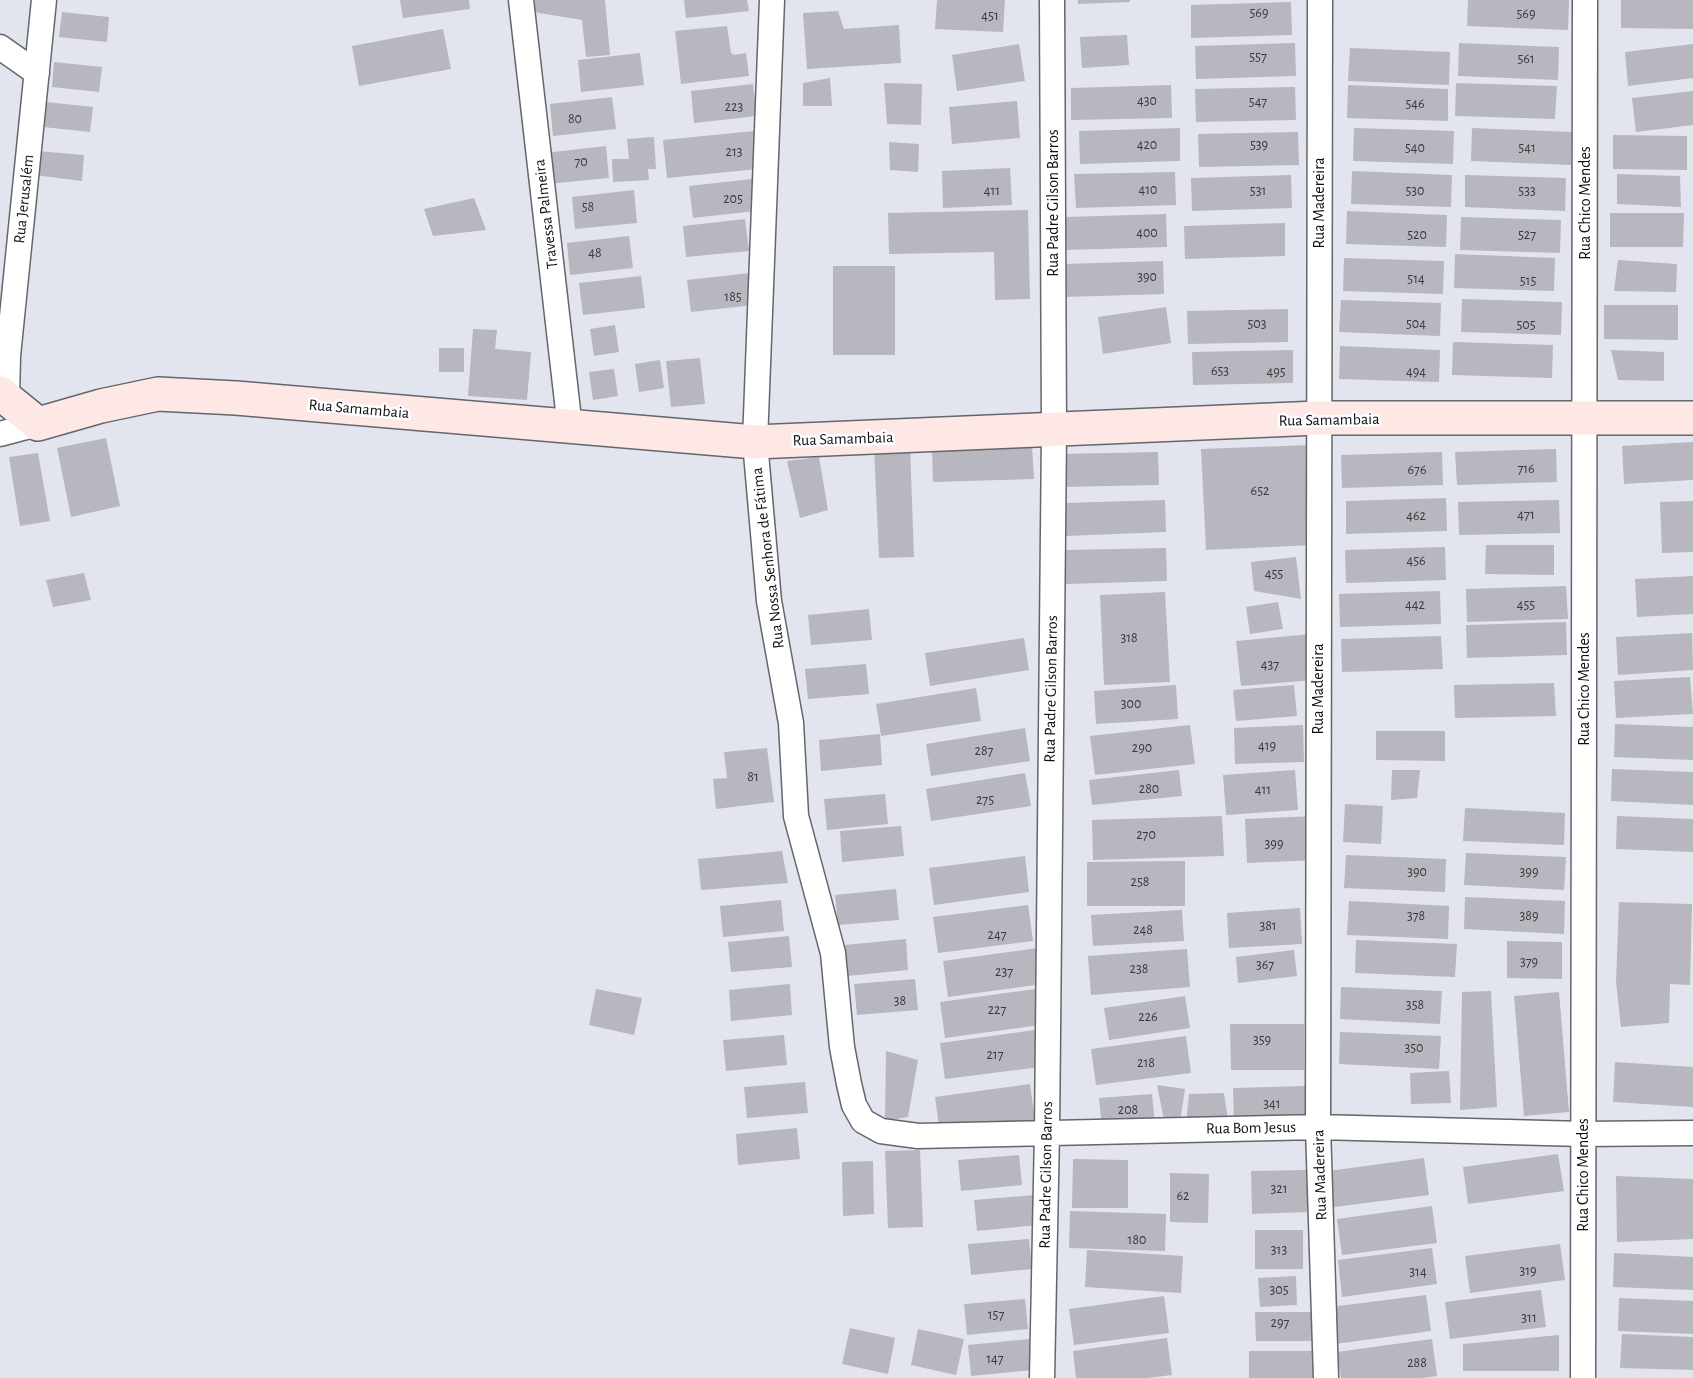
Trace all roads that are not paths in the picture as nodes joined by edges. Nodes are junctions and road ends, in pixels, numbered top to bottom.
1 (44, 0) edge
2 (521, 0) edge
3 (772, 0) edge
4 (1052, 0) edge
5 (1320, 0) edge
6 (1585, 0) edge
7 (0, 47) edge
8 (37, 74) junction
9 (3, 395) edge
10 (1318, 418) junction
11 (1585, 418) junction
12 (1693, 418) edge
13 (38, 424) junction
14 (570, 428) junction
15 (1054, 431) junction
16 (0, 434) edge
17 (754, 442) junction
18 (1318, 1127) junction
19 (881, 1131) joint
20 (1047, 1132) junction
21 (1693, 1133) edge
22 (1583, 1134) junction
23 (1042, 1378) edge
24 (1326, 1378) edge
25 (1583, 1378) edge

1 - 8 street, Rua Jerusalém
2 - 14 street, Travessa Palmeira
3 - 17 street, Rua Nossa Senhora de Fátima
4 - 15 street, Rua Padre Gilson Barros
5 - 10 street, Rua Madereira
6 - 11 street, Rua Chico Mendes
7 - 8 street
8 - 9 street, Rua Jerusalém
9 - 13 street
10 - 11 street, Rua Samambaia
10 - 15 street, Rua Samambaia
10 - 18 street, Rua Madereira
11 - 12 street, Rua Samambaia
11 - 22 street, Rua Chico Mendes
13 - 14 street, Rua Samambaia
13 - 16 street, Rua Samambaia
14 - 17 street, Rua Samambaia
15 - 17 street, Rua Samambaia
15 - 20 street, Rua Padre Gilson Barros
17 - 19 street, Rua Nossa Senhora de Fátima
18 - 20 street, Rua Bom Jesus
18 - 22 street, Rua Bom Jesus
18 - 24 street, Rua Madereira
19 - 20 street, Rua Bom Jesus
20 - 23 street, Rua Padre Gilson Barros
21 - 22 street, Rua Bom Jesus
22 - 25 street, Rua Chico Mendes

